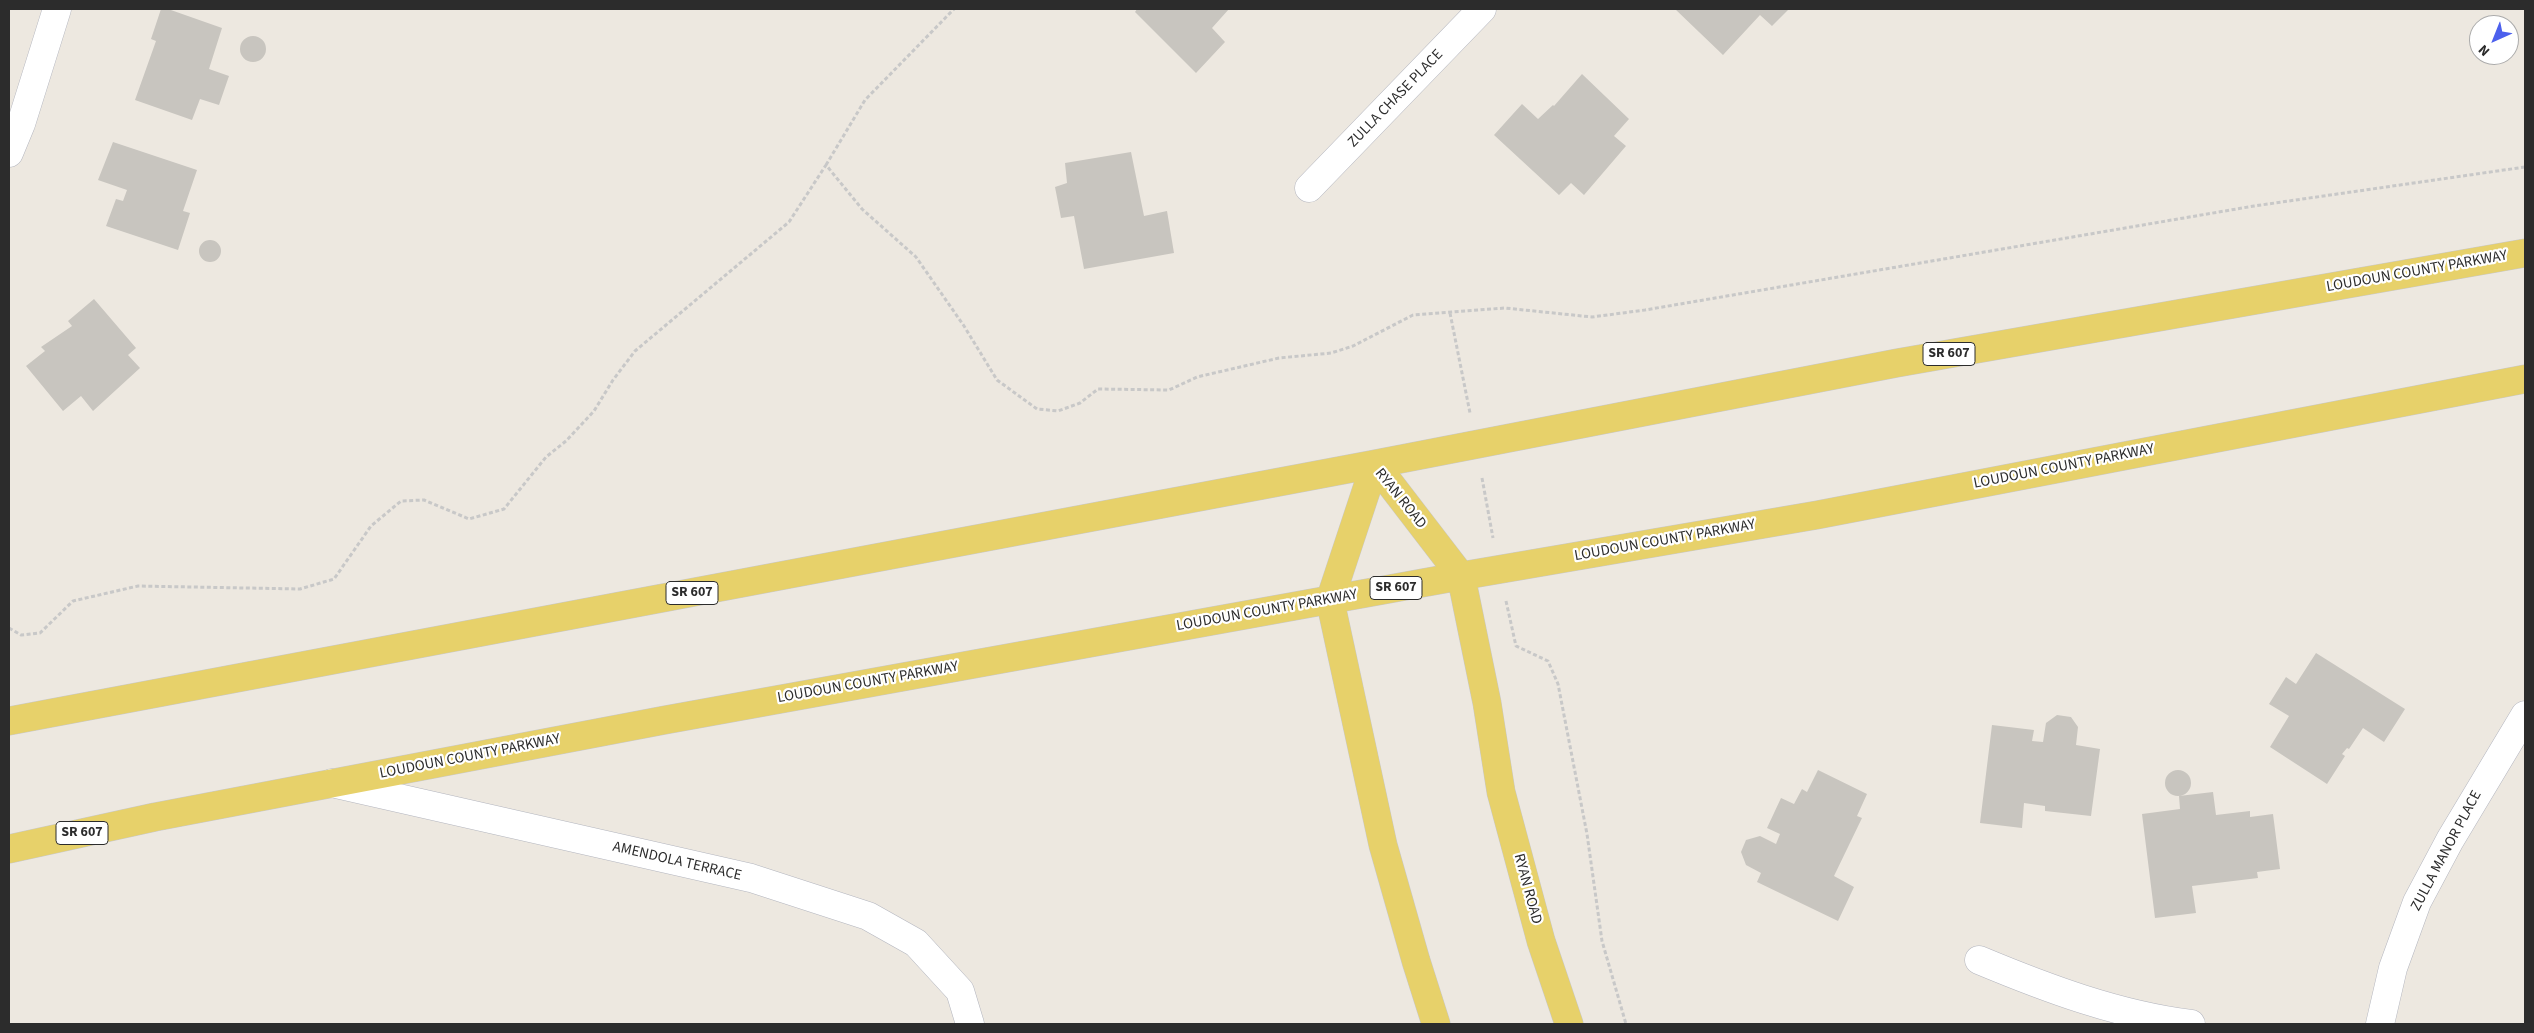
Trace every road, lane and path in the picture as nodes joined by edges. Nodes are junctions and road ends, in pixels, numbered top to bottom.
1 (57, 9) edge
2 (954, 9) edge
3 (1482, 9) edge
4 (9, 153) edge
5 (826, 165) junction
6 (2525, 167) edge
7 (1309, 188) dead end
8 (2525, 253) edge
9 (1450, 313) junction
10 (2525, 379) edge
11 (1476, 444) junction
12 (1375, 464) junction
13 (1499, 570) junction
14 (1461, 576) junction
15 (1330, 600) junction
16 (9, 628) edge
17 (2525, 714) edge
18 (9, 721) edge
19 (332, 784) junction
20 (9, 849) edge
21 (1979, 960) dead end
22 (970, 1024) edge
23 (1436, 1024) edge
24 (1569, 1024) edge
25 (1626, 1024) edge
26 (2191, 1024) edge
27 (2380, 1024) edge

1 - 4 street
2 - 5 path
3 - 7 street, ZULLA CHASE PLACE
5 - 9 path
5 - 16 path
6 - 9 path
8 - 11 main road, LOUDOUN COUNTY PARKWAY / SR 607
9 - 11 path
10 - 13 main road, LOUDOUN COUNTY PARKWAY / SR 607
11 - 12 main road, LOUDOUN COUNTY PARKWAY / SR 607
11 - 13 path
12 - 14 main road, RYAN ROAD
12 - 15 main road, RYAN ROAD
12 - 18 main road, LOUDOUN COUNTY PARKWAY / SR 607
13 - 14 main road, LOUDOUN COUNTY PARKWAY / SR 607
13 - 25 path
14 - 15 main road, LOUDOUN COUNTY PARKWAY / SR 607
14 - 24 main road, RYAN ROAD
15 - 19 main road, LOUDOUN COUNTY PARKWAY / SR 607
15 - 23 main road
17 - 27 street, ZULLA MANOR PLACE
19 - 20 main road, LOUDOUN COUNTY PARKWAY / SR 607
19 - 22 street, AMENDOLA TERRACE
21 - 26 street

